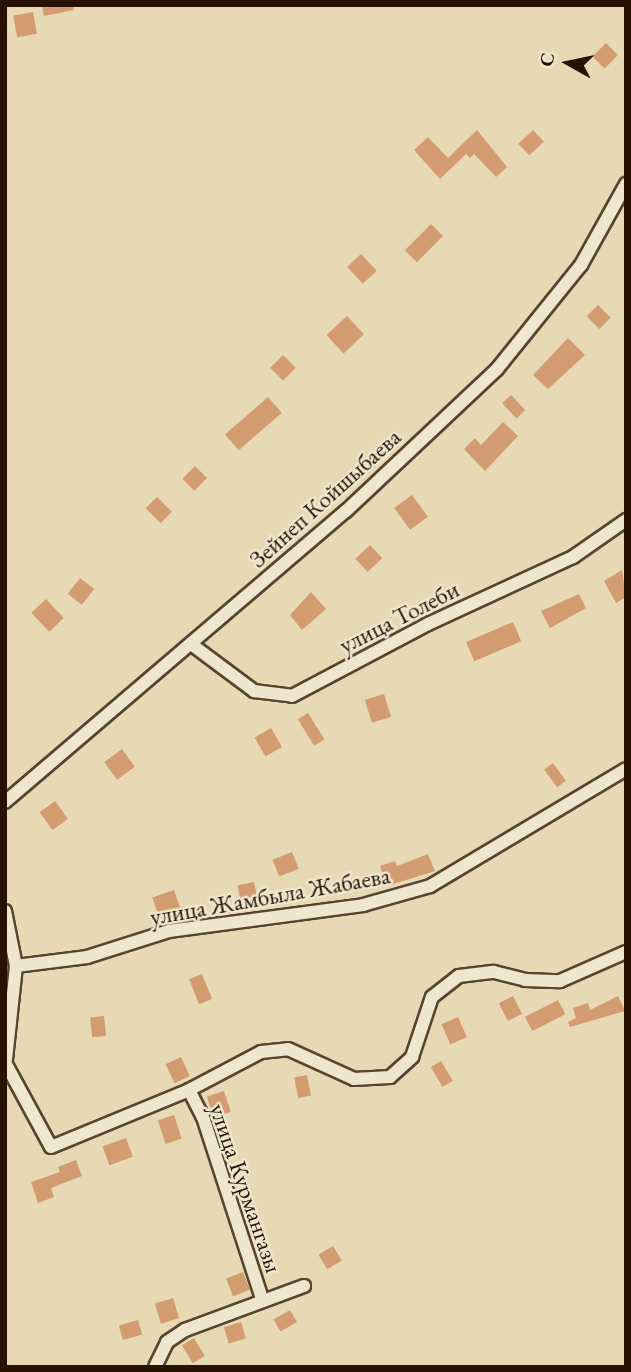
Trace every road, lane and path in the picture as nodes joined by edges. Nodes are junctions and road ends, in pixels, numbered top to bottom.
1 (626, 184) edge
2 (626, 520) edge
3 (191, 644) junction
4 (626, 769) edge
5 (5, 802) edge
6 (5, 911) edge
7 (626, 952) edge
8 (16, 966) junction
9 (6, 1068) edge
10 (189, 1090) junction
11 (304, 1286) dead end
12 (262, 1299) junction
13 (155, 1367) edge

1 - 3 street, Зейнеп Койшыбаева
2 - 3 street, улица Толеби
3 - 5 street, Зейнеп Койшыбаева
4 - 8 street, улица Жамбыла Жабаева
6 - 8 street
7 - 10 street
8 - 9 street
9 - 10 street
10 - 12 street, улица Курмангазы
11 - 12 street, улица Курмангазы
12 - 13 street, улица Курмангазы

